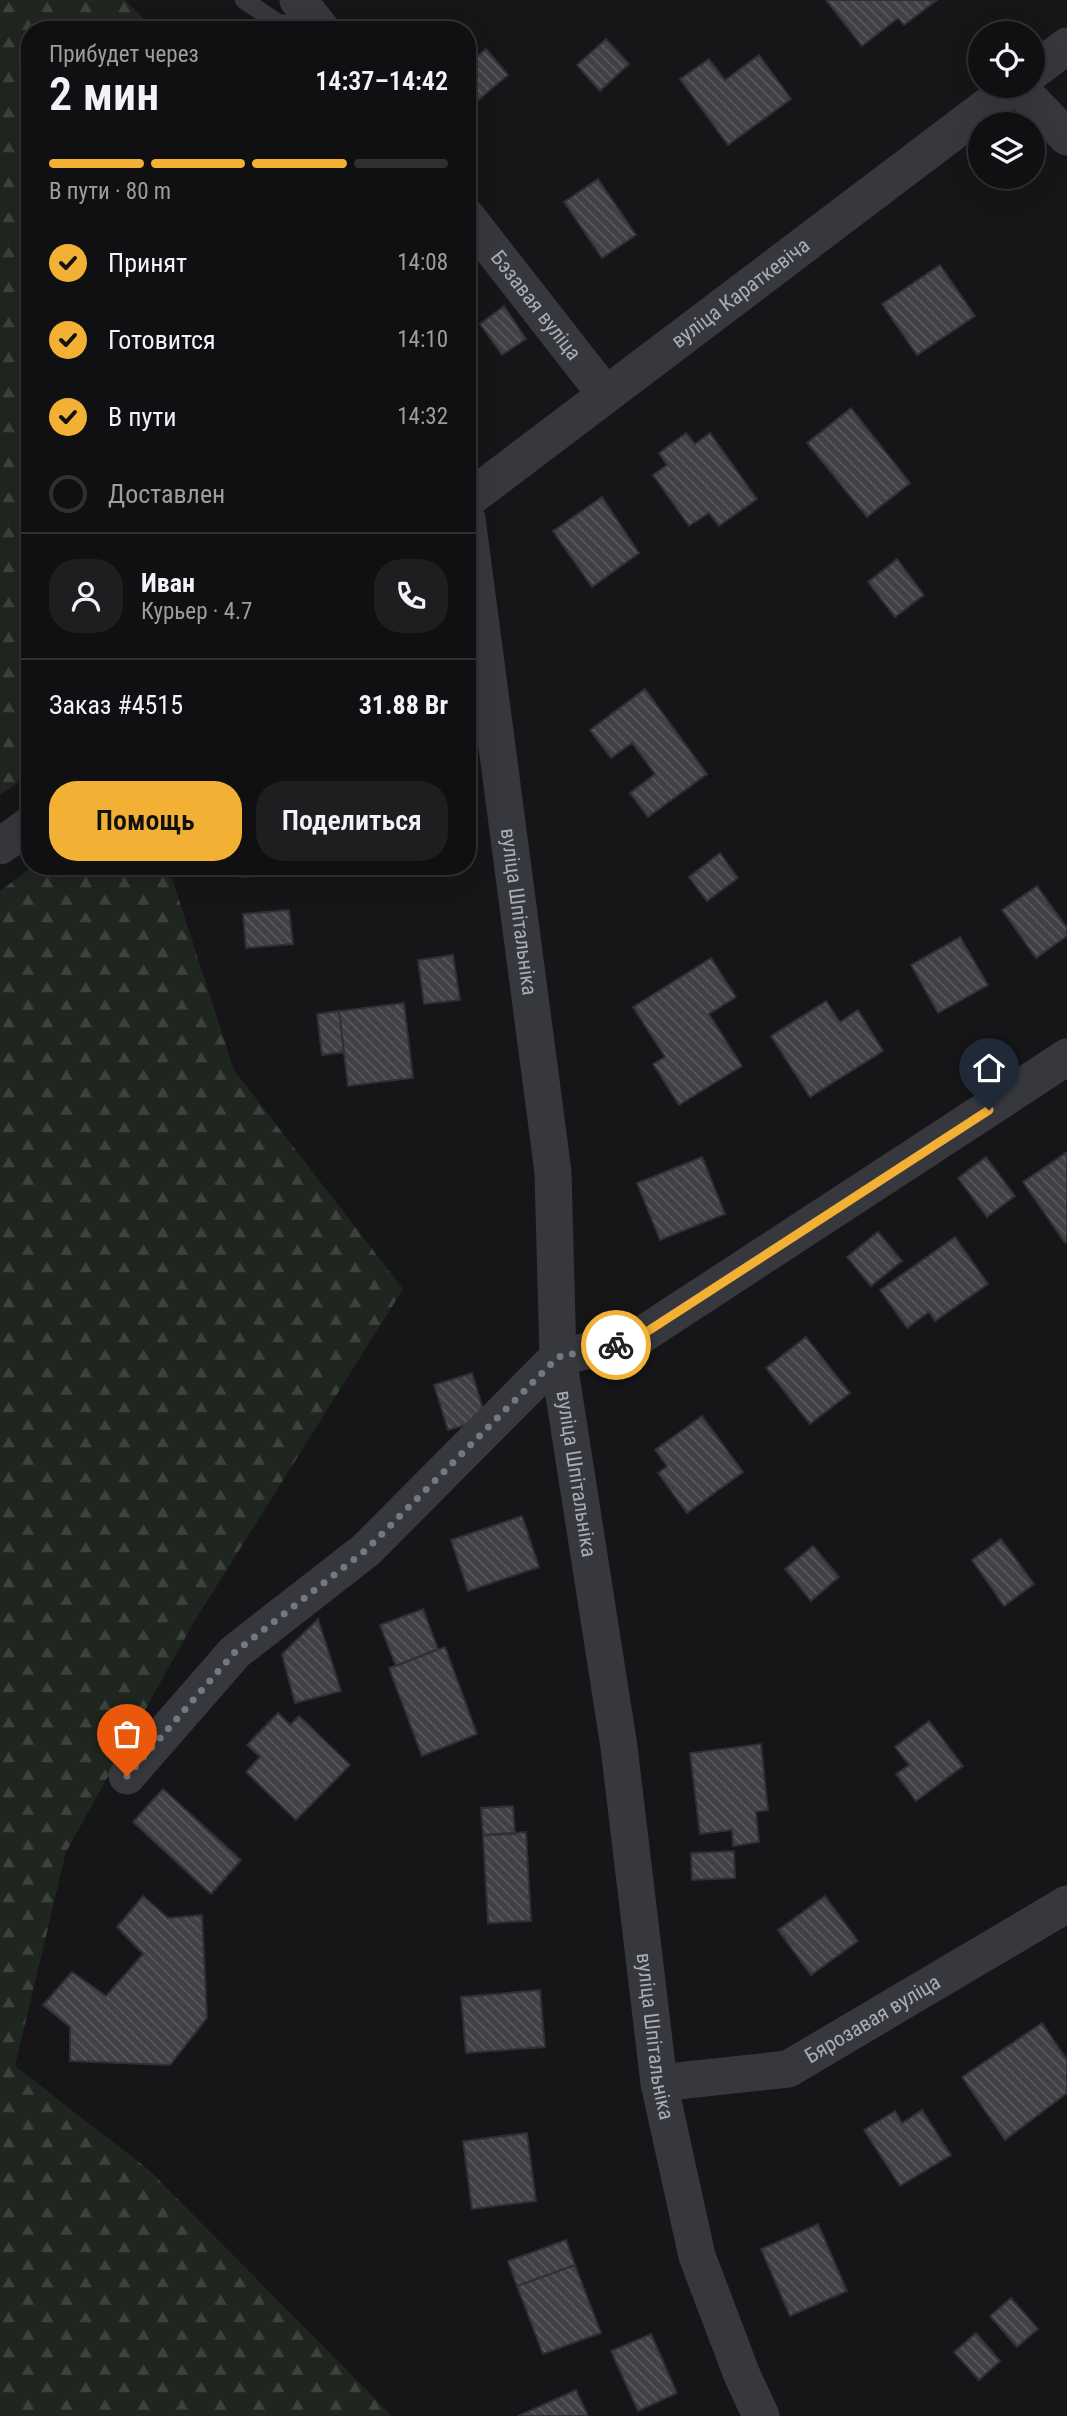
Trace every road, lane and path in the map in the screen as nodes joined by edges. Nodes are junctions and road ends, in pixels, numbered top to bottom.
1 (244, 0) edge
2 (313, 19) edge
3 (275, 21) edge
4 (296, 21) edge
5 (1067, 47) edge
6 (1045, 63) edge
7 (1000, 98) edge
8 (1028, 98) edge
9 (1067, 137) edge
10 (476, 229) edge
11 (606, 395) junction
12 (476, 493) edge
13 (476, 587) edge
14 (21, 831) edge
15 (0, 846) edge
16 (1067, 1057) edge
17 (558, 1357) junction
18 (127, 1776) dead end
19 (1067, 1904) edge
20 (659, 2083) junction
21 (761, 2416) edge

1 - 3 lane
2 - 4 lane
5 - 6 street
7 - 11 street, вуліца Караткевіча
8 - 9 street
10 - 11 street, Бэзавая вуліца
11 - 12 street, вуліца Караткевіча
13 - 17 street, вуліца Шпітальніка
14 - 15 street
16 - 17 street
17 - 18 street
17 - 20 street, вуліца Шпітальніка
19 - 20 street, Бярозавая вуліца
20 - 21 street, вуліца Шпітальніка

